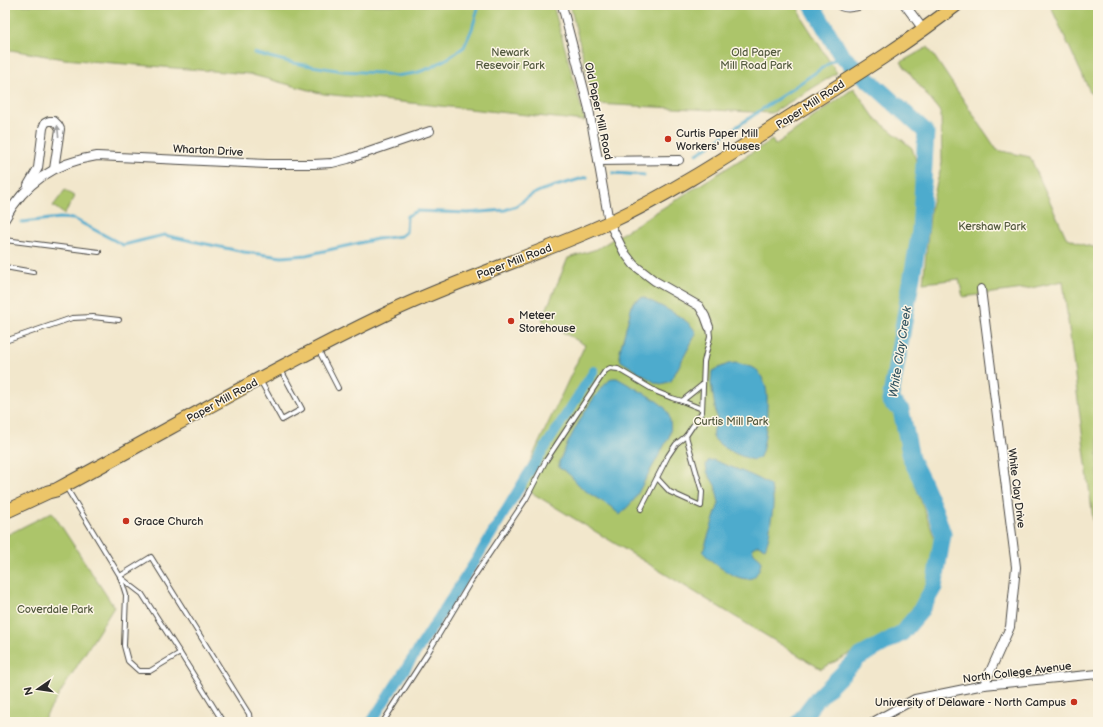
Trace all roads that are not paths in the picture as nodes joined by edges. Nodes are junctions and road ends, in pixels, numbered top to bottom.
1 (562, 5) edge
2 (836, 5) edge
3 (867, 5) edge
4 (905, 5) edge
5 (956, 5) edge
6 (923, 29) junction
7 (430, 131) dead end
8 (679, 160) dead end
9 (598, 161) junction
10 (54, 169) junction
11 (26, 190) junction
12 (5, 219) edge
13 (609, 222) junction
14 (5, 240) edge
15 (99, 252) dead end
16 (5, 267) edge
17 (33, 272) dead end
18 (981, 289) dead end
19 (120, 320) dead end
20 (709, 327) joint
21 (5, 341) edge
22 (318, 349) junction
23 (280, 368) junction
24 (260, 379) junction
25 (702, 385) junction
26 (338, 388) dead end
27 (682, 401) junction
28 (702, 409) junction
29 (686, 436) junction
30 (657, 478) junction
31 (61, 488) junction
32 (641, 509) dead end
33 (8, 510) edge
34 (5, 521) edge
35 (120, 576) junction
36 (180, 653) junction
37 (1098, 674) edge
38 (984, 685) junction
39 (223, 722) edge
40 (250, 722) edge
41 (383, 722) edge
42 (873, 722) edge

1 - 9 street, Old Paper Mill Road
2 - 3 lane
4 - 6 street
5 - 6 main road, Paper Mill Road
6 - 13 main road, Paper Mill Road
7 - 10 street, Wharton Drive
8 - 9 street
9 - 13 street, Old Paper Mill Road
10 - 11 street, Wharton Drive
10 -> 11 street
11 - 12 street, Wharton Drive
13 - 20 street, Old Paper Mill Road
13 - 22 main road, Paper Mill Road
14 - 15 lane
16 - 17 lane
18 - 38 street, White Clay Drive
19 - 21 lane
20 - 25 lane
22 - 23 main road, Paper Mill Road
22 - 26 lane
23 - 24 main road, Paper Mill Road
23 - 24 lane
24 - 31 main road, Paper Mill Road
25 - 27 lane
25 - 28 lane
27 - 28 lane
27 - 41 lane
28 - 29 lane
29 - 30 lane
29 - 30 lane
30 - 32 lane
31 - 33 main road, Paper Mill Road
31 - 34 main road, Paper Mill Road
31 - 35 lane
35 - 36 lane
35 - 36 lane
35 - 40 lane
36 - 39 lane
37 - 38 street, North College Avenue
38 - 42 street, North College Avenue

